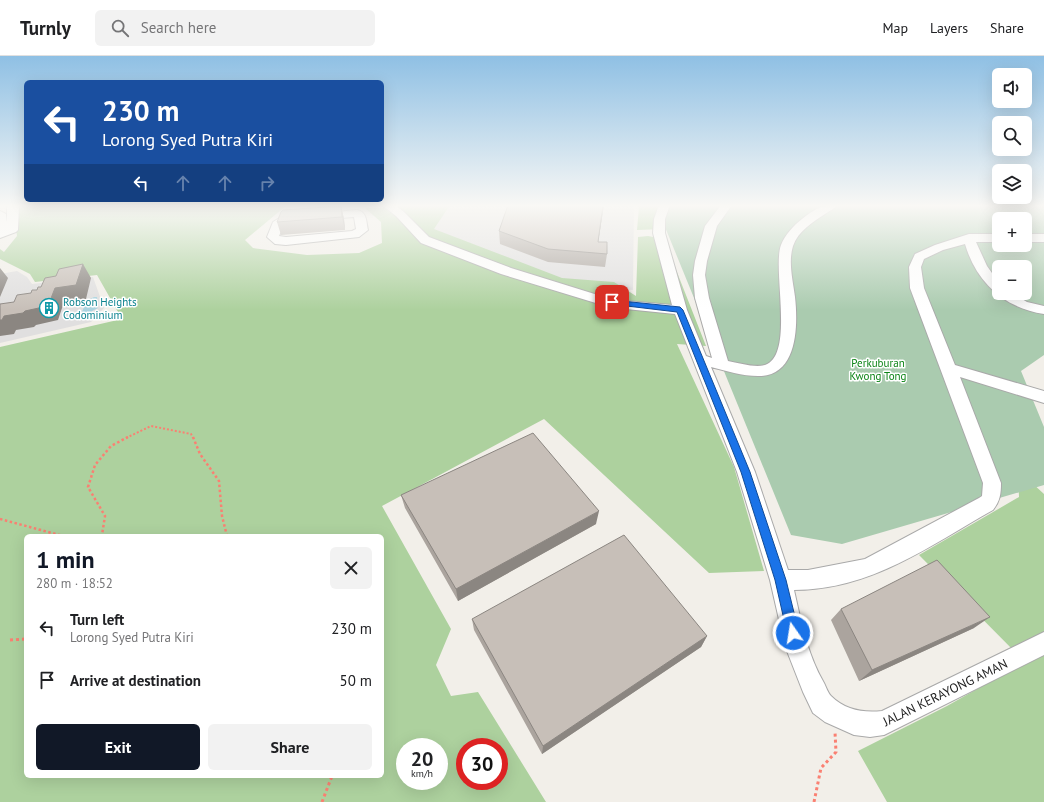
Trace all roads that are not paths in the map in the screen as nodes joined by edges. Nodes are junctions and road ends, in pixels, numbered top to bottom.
1 (276, 240) edge
2 (298, 240) edge
3 (425, 240) edge
4 (661, 240) edge
5 (707, 240) edge
6 (790, 240) edge
7 (960, 240) edge
8 (969, 240) edge
9 (992, 283) edge
10 (1014, 300) edge
11 (680, 310) junction
12 (1044, 310) edge
13 (701, 360) junction
14 (722, 365) junction
15 (949, 368) junction
16 (1044, 397) edge
17 (780, 580) junction
18 (1044, 643) edge

1 - 2 street
3 - 11 street
4 - 11 street, JALAN KERAYONG AMAN
5 - 14 street
6 - 14 street
7 - 15 street
8 - 9 street
10 - 12 street
11 - 13 street, JALAN KERAYONG AMAN
13 - 14 street
13 - 17 street, JALAN KERAYONG AMAN
15 - 16 street
15 - 17 street
17 - 18 street, JALAN KERAYONG AMAN

